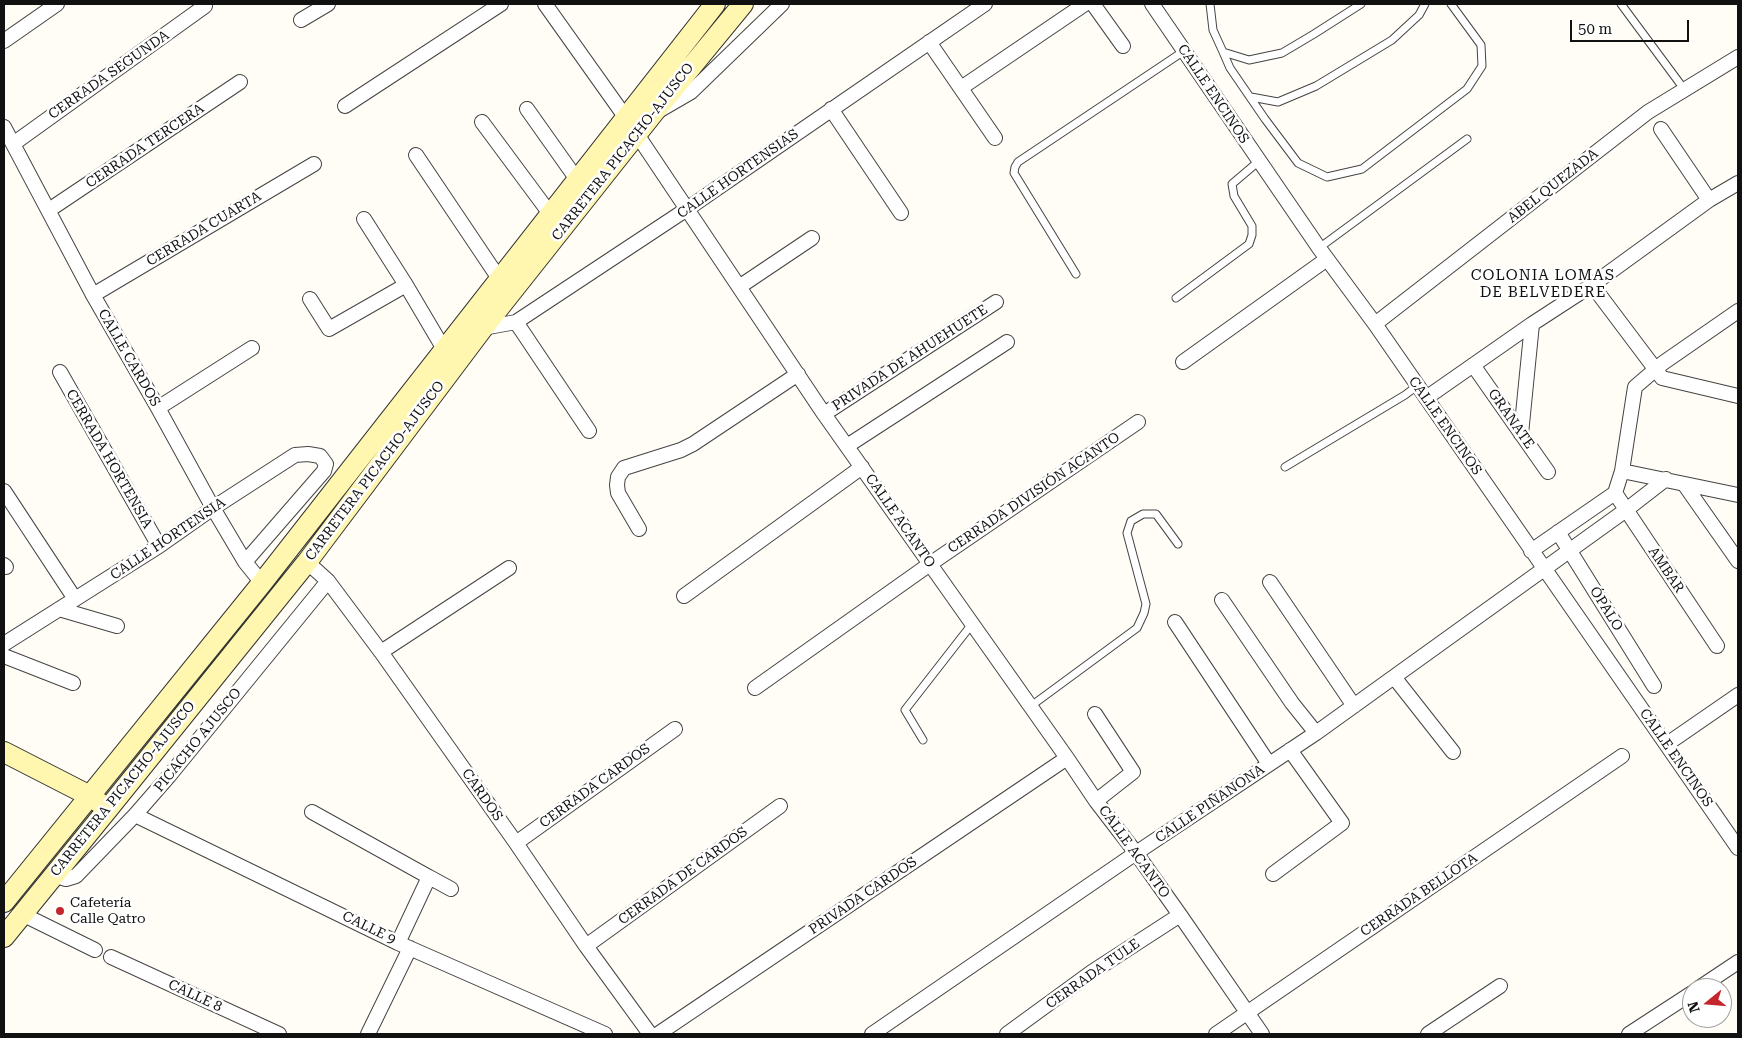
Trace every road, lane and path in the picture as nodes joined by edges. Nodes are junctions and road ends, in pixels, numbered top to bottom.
1 (57, 4) edge
2 (328, 4) edge
3 (501, 4) edge
4 (545, 4) edge
5 (715, 4) edge
6 (743, 4) edge
7 (782, 4) edge
8 (985, 4) edge
9 (1085, 4) edge
10 (1093, 4) edge
11 (1152, 4) edge
12 (1210, 4) edge
13 (1361, 4) edge
14 (1425, 4) edge
15 (1451, 4) edge
16 (1621, 4) edge
17 (205, 6) dead end
18 (301, 20) dead end
19 (4, 41) edge
20 (929, 42) junction
21 (1123, 46) dead end
22 (1184, 51) junction
23 (1223, 52) junction
24 (1738, 57) edge
25 (240, 82) dead end
26 (962, 88) junction
27 (1684, 89) junction
28 (1250, 97) junction
29 (344, 106) dead end
30 (831, 109) junction
31 (527, 110) dead end
32 (651, 116) junction
33 (482, 122) dead end
34 (632, 126) junction
35 (4, 127) edge
36 (1660, 129) dead end
37 (995, 138) dead end
38 (1467, 139) dead end
39 (12, 144) junction
40 (416, 155) dead end
41 (1259, 161) junction
42 (314, 164) dead end
43 (578, 181) junction
44 (1738, 183) edge
45 (1709, 200) junction
46 (687, 209) junction
47 (49, 210) junction
48 (901, 213) dead end
49 (551, 215) junction
50 (364, 219) dead end
51 (812, 238) dead end
52 (1323, 254) junction
53 (1076, 274) dead end
54 (500, 280) junction
55 (1592, 285) junction
56 (406, 286) junction
57 (740, 287) junction
58 (93, 294) junction
59 (1176, 298) dead end
60 (310, 299) dead end
61 (996, 302) dead end
62 (1738, 311) edge
63 (516, 322) junction
64 (1375, 324) junction
65 (1532, 324) junction
66 (483, 328) junction
67 (1007, 342) dead end
68 (252, 348) dead end
69 (445, 351) junction
70 (1183, 362) dead end
71 (1473, 365) junction
72 (1655, 370) junction
73 (60, 372) dead end
74 (798, 374) junction
75 (1417, 386) junction
76 (1738, 396) edge
77 (1426, 398) junction
78 (158, 408) junction
79 (824, 414) junction
80 (1138, 422) dead end
81 (589, 431) dead end
82 (1521, 434) junction
83 (847, 446) junction
84 (862, 467) junction
85 (1285, 467) dead end
86 (1622, 470) junction
87 (1548, 472) dead end
88 (1666, 480) junction
89 (1684, 484) junction
90 (4, 491) edge
91 (1615, 493) junction
92 (1738, 495) edge
93 (213, 508) junction
94 (1626, 510) junction
95 (639, 528) dead end
96 (1558, 532) junction
97 (1178, 544) dead end
98 (159, 546) junction
99 (1531, 550) junction
100 (1570, 551) junction
101 (1738, 561) edge
102 (244, 562) junction
103 (307, 562) junction
104 (930, 564) junction
105 (1547, 567) junction
106 (509, 568) dead end
107 (328, 581) junction
108 (1270, 582) dead end
109 (262, 583) junction
110 (684, 596) dead end
111 (75, 599) junction
112 (1222, 600) dead end
113 (59, 609) junction
114 (1175, 622) dead end
115 (972, 624) junction
116 (117, 626) dead end
117 (4, 644) edge
118 (1717, 646) dead end
119 (381, 652) junction
120 (4, 656) edge
121 (1394, 676) junction
122 (73, 683) dead end
123 (1654, 686) dead end
124 (755, 688) dead end
125 (1738, 696) edge
126 (1031, 706) junction
127 (1354, 706) junction
128 (1095, 714) dead end
129 (675, 729) dead end
130 (1316, 733) junction
131 (923, 740) dead end
132 (1667, 744) junction
133 (1290, 750) junction
134 (4, 752) edge
135 (1452, 752) dead end
136 (1622, 756) dead end
137 (1067, 758) junction
138 (1269, 764) junction
139 (90, 796) junction
140 (1096, 801) junction
141 (780, 806) dead end
142 (108, 809) junction
143 (312, 812) dead end
144 (135, 815) junction
145 (516, 843) junction
146 (1738, 848) edge
147 (1136, 853) junction
148 (1274, 874) dead end
149 (53, 875) junction
150 (429, 877) junction
151 (451, 889) dead end
152 (4, 902) edge
153 (22, 914) junction
154 (1180, 915) junction
155 (4, 937) edge
156 (404, 945) junction
157 (586, 946) junction
158 (95, 950) dead end
159 (111, 958) dead end
160 (1738, 962) edge
161 (1714, 978) edge
162 (1500, 986) dead end
163 (1682, 1000) edge
164 (1247, 1013) junction
165 (598, 1033) edge
166 (279, 1034) edge
167 (368, 1034) edge
168 (650, 1034) edge
169 (658, 1034) edge
170 (872, 1034) edge
171 (1007, 1034) edge
172 (1216, 1034) edge
173 (1262, 1034) edge
174 (1428, 1034) edge
175 (1629, 1034) edge

1 - 19 street
2 - 18 street
3 - 29 street
4 - 34 street, CALLE ACANTO
5 - 34 main road, CARRETERA PICACHO-AJUSCO
6 - 32 main road, CARRETERA PICACHO-AJUSCO
7 - 32 street
8 - 20 street, CALLE HORTENSIAS
9 - 26 street
10 - 21 street
11 - 22 street, CALLE ENCINOS
12 - 23 lane
13 - 23 lane
14 - 28 lane
15 - 28 lane
16 - 27 lane
17 - 39 street, CERRADA SEGUNDA
20 - 26 street
20 - 30 street, CALLE HORTENSIAS
22 - 41 street, CALLE ENCINOS
22 - 53 lane
23 - 28 lane
24 - 27 street, ABEL QUEZADA
25 - 47 street, CERRADA TERCERA
26 - 37 street
27 - 64 street, ABEL QUEZADA
30 - 46 street, CALLE HORTENSIAS
30 - 48 street
31 - 43 street
32 - 34 main road, CARRETERA PICACHO-AJUSCO
33 - 49 street
34 - 43 main road, CARRETERA PICACHO-AJUSCO
34 - 46 street, CALLE ACANTO
34 - 66 main road, CARRETERA PICACHO-AJUSCO
35 - 39 street, CALLE CARDOS
36 - 45 street
38 - 52 lane
39 - 47 street, CALLE CARDOS
40 - 54 street
41 - 52 street, CALLE ENCINOS
41 - 59 lane
42 - 58 street, CERRADA CUARTA
43 - 49 main road, CARRETERA PICACHO-AJUSCO
44 - 45 street
45 - 55 street
46 - 57 street, CALLE ACANTO
46 - 63 street, CALLE HORTENSIAS
47 - 58 street, CALLE CARDOS
49 - 54 main road, CARRETERA PICACHO-AJUSCO
50 - 56 street
51 - 57 street
52 - 64 street, CALLE ENCINOS
52 - 70 street
54 - 69 main road, CARRETERA PICACHO-AJUSCO
55 - 65 street
55 - 72 street
56 - 60 street
56 - 69 street
57 - 74 street, CALLE ACANTO
58 - 78 street, CALLE CARDOS
61 - 79 street, PRIVADA DE AHUEHUETE
62 - 72 street
63 - 66 street, CALLE HORTENSIAS
63 - 81 street
64 - 75 street, CALLE ENCINOS
65 - 71 street
65 - 82 street
66 - 103 main road, CARRETERA PICACHO-AJUSCO
67 - 83 street
68 - 78 street
69 - 109 main road, CARRETERA PICACHO-AJUSCO
71 - 77 street
71 - 82 street, GRANATE
72 - 76 street
72 - 86 street
73 - 98 street, CERRADA HORTENSIA
74 - 79 street, CALLE ACANTO
74 - 95 street
75 - 77 street, CALLE ENCINOS
75 - 85 lane
77 - 99 street, CALLE ENCINOS
78 - 93 street, CALLE CARDOS
79 - 83 street, CALLE ACANTO
80 - 104 street, CERRADA DIVISIÓN ACANTO
82 - 87 street, GRANATE
83 - 84 street, CALLE ACANTO
84 - 104 street, CALLE ACANTO
84 - 110 street
86 - 88 street
86 - 91 street
88 - 89 street
88 - 94 street, CALLE PIÑANONA
89 - 92 street
89 - 101 street
90 - 111 street
91 - 94 street, AMBAR
91 - 96 street
93 - 98 street, CALLE HORTENSIA
93 - 102 street, CALLE CARDOS
93 - 102 street, CALLE HORTENSIA
94 - 100 street, CALLE PIÑANONA
94 - 118 street, AMBAR
96 - 99 street
96 - 100 street, ÓPALO
97 - 126 lane
98 - 111 street, CALLE HORTENSIA
99 - 105 street, CALLE ENCINOS
100 - 105 street, CALLE PIÑANONA
100 - 123 street, ÓPALO
102 - 109 street, CALLE CARDOS
103 - 107 street, CARDOS
103 - 142 main road, CARRETERA PICACHO-AJUSCO
104 - 115 street, CALLE ACANTO
104 - 124 street, CERRADA DIVISIÓN ACANTO
105 - 121 street, CALLE PIÑANONA
105 - 132 street, CALLE ENCINOS
106 - 119 street
107 - 119 street, CARDOS
107 - 144 street, PICACHO AJUSCO
108 - 127 street
109 - 139 main road, CARRETERA PICACHO-AJUSCO
111 - 113 street, CALLE HORTENSIA
112 - 130 street
113 - 116 street
113 - 117 street, CALLE HORTENSIA
114 - 138 street
115 - 126 street, CALLE ACANTO
115 - 131 lane
119 - 145 street, CARDOS
120 - 122 street
121 - 127 street, CALLE PIÑANONA
121 - 135 street
125 - 132 street
126 - 137 street, CALLE ACANTO
127 - 130 street, CALLE PIÑANONA
128 - 140 street
129 - 145 street, CERRADA CARDOS
130 - 133 street, CALLE PIÑANONA
132 - 146 street, CALLE ENCINOS
133 - 138 street, CALLE PIÑANONA
133 - 148 street
134 - 139 main road
136 - 164 street, CERRADA BELLOTA
137 - 140 street, CALLE ACANTO
137 - 169 street, PRIVADA CARDOS
138 - 147 street, CALLE PIÑANONA
139 - 142 main road
139 - 152 main road, CARRETERA PICACHO-AJUSCO
140 - 147 street, CALLE ACANTO
141 - 157 street, CERRADA DE CARDOS
142 - 149 main road, CARRETERA PICACHO-AJUSCO
143 - 150 street
144 - 149 street, PICACHO AJUSCO
144 - 156 street, CALLE 9
145 - 157 street, CARDOS
147 - 154 street, CALLE ACANTO
147 - 170 street, CALLE PIÑANONA
149 - 153 main road, CARRETERA PICACHO-AJUSCO
150 - 151 street
150 - 156 street
153 - 155 main road, CARRETERA PICACHO-AJUSCO
153 - 158 street
154 - 164 street, CALLE ACANTO
154 - 171 street, CERRADA TULE
156 - 165 street, CALLE 9
156 - 167 street
157 - 168 street, CARDOS
159 - 166 street, CALLE 8
160 - 161 street
162 - 174 street
163 - 175 street
164 - 172 street, CERRADA BELLOTA
164 - 173 street, CALLE ACANTO

